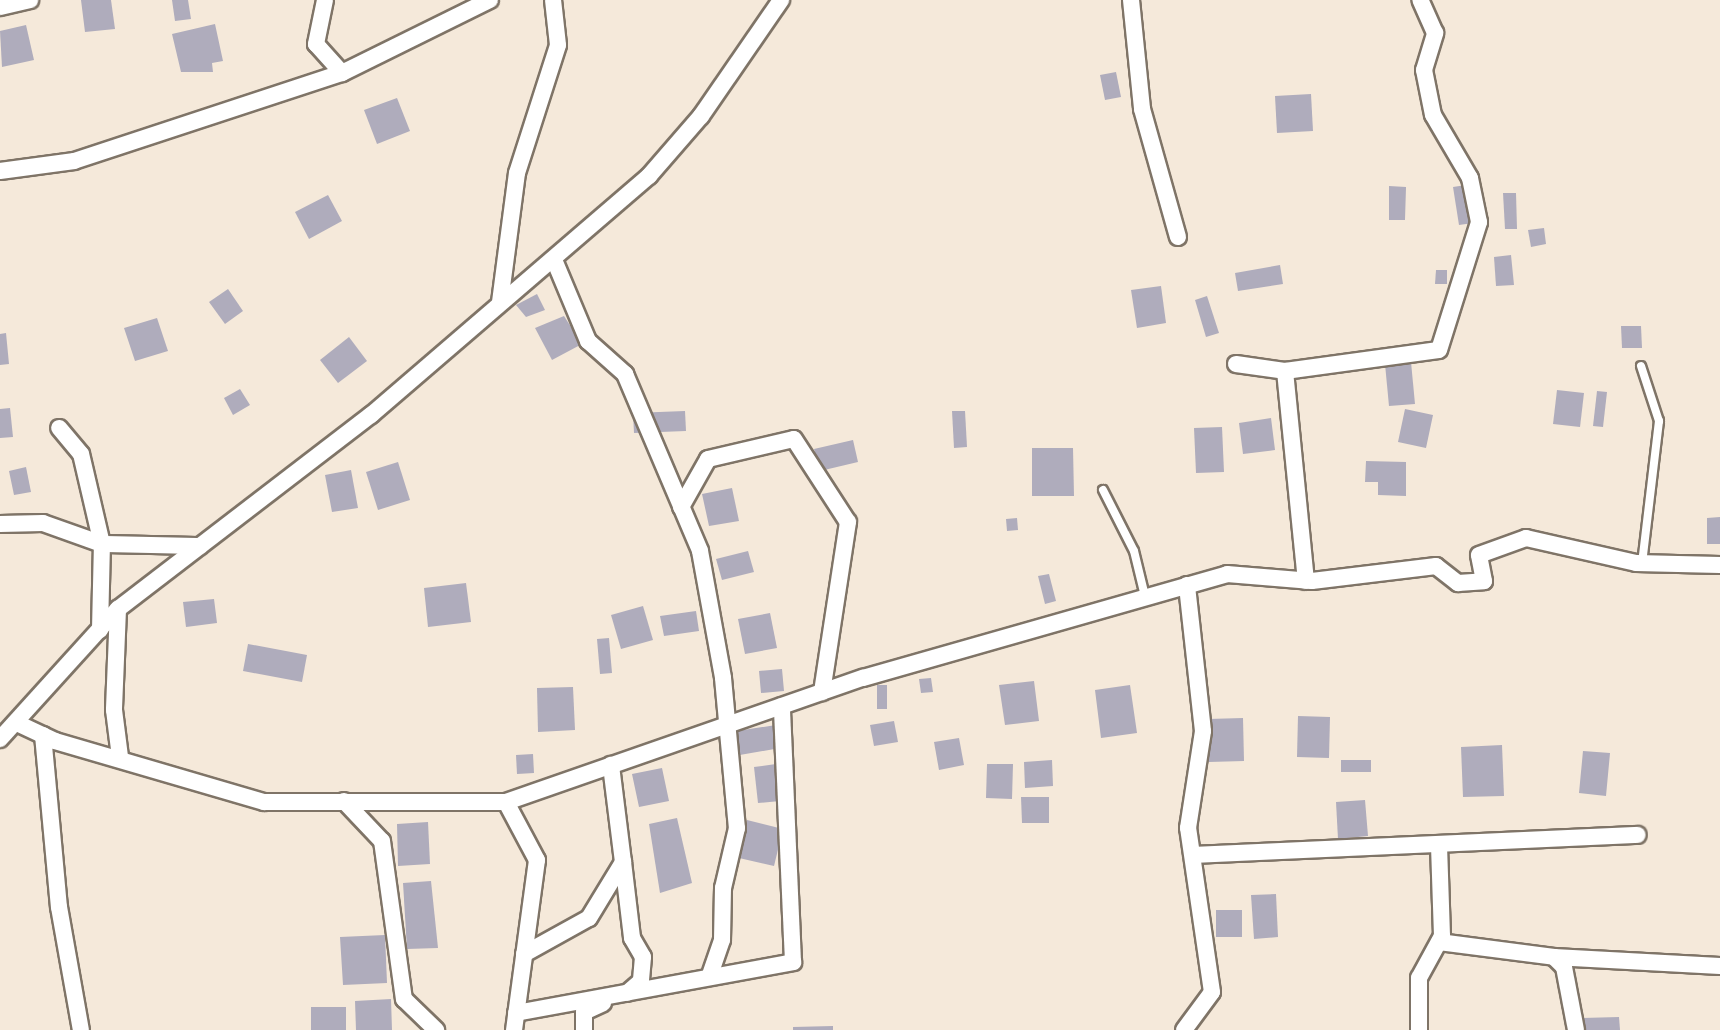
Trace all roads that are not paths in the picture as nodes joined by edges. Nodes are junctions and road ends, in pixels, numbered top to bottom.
1 (30, 0) edge
2 (325, 0) edge
3 (490, 0) edge
4 (553, 0) edge
5 (781, 0) edge
6 (1131, 0) edge
7 (1420, 0) edge
8 (0, 7) edge
9 (342, 73) junction
10 (0, 171) edge
11 (1178, 237) dead end
12 (555, 262) junction
13 (500, 302) junction
14 (1236, 364) dead end
15 (1641, 366) dead end
16 (1285, 371) junction
17 (59, 428) dead end
18 (1102, 490) dead end
19 (681, 507) junction
20 (0, 524) edge
21 (102, 544) junction
22 (200, 546) junction
23 (1642, 563) junction
24 (1720, 565) edge
25 (1306, 581) junction
26 (1187, 585) junction
27 (1145, 596) junction
28 (118, 609) junction
29 (100, 630) junction
30 (822, 692) junction
31 (782, 706) junction
32 (19, 724) junction
33 (724, 726) junction
34 (43, 735) junction
35 (0, 739) edge
36 (120, 757) junction
37 (611, 765) junction
38 (344, 802) junction
39 (506, 802) junction
40 (1638, 835) dead end
41 (1439, 844) junction
42 (1195, 855) junction
43 (623, 862) junction
44 (1439, 942) junction
45 (524, 954) junction
46 (1554, 957) junction
47 (1720, 965) edge
48 (709, 977) junction
49 (628, 992) junction
50 (516, 1013) junction
51 (81, 1030) edge
52 (436, 1030) edge
53 (514, 1030) edge
54 (584, 1030) edge
55 (1184, 1030) edge
56 (1419, 1030) edge
57 (1576, 1030) edge

1 - 8 street
2 - 9 street
3 - 9 street
4 - 13 street
5 - 12 street
6 - 11 street
7 - 16 street
9 - 10 street
12 - 13 street
12 - 19 street
13 - 22 street
14 - 16 street
15 - 23 lane
16 - 25 street
17 - 21 street
18 - 27 lane
19 - 30 street
19 - 33 street
20 - 21 street
21 - 22 street
21 - 29 street
22 - 28 street
23 - 24 street
23 - 25 street
25 - 26 street
26 - 27 street
26 - 42 street
27 - 30 street
28 - 29 street
28 - 36 street
29 - 32 street
30 - 31 street
31 - 33 street
31 - 48 street
32 - 34 street
32 - 35 street
33 - 37 street
33 - 48 street
34 - 36 street
34 - 51 street
36 - 38 street
37 - 39 street
37 - 43 street
38 - 39 street
38 - 52 street
39 - 45 street
40 - 41 street
41 - 42 street
41 - 44 street
42 - 55 street
43 - 45 street
43 - 49 street
44 - 46 street
44 - 56 street
45 - 50 street
46 - 47 street
46 - 57 street
48 - 49 street
49 - 50 street
49 - 54 street
50 - 53 street

